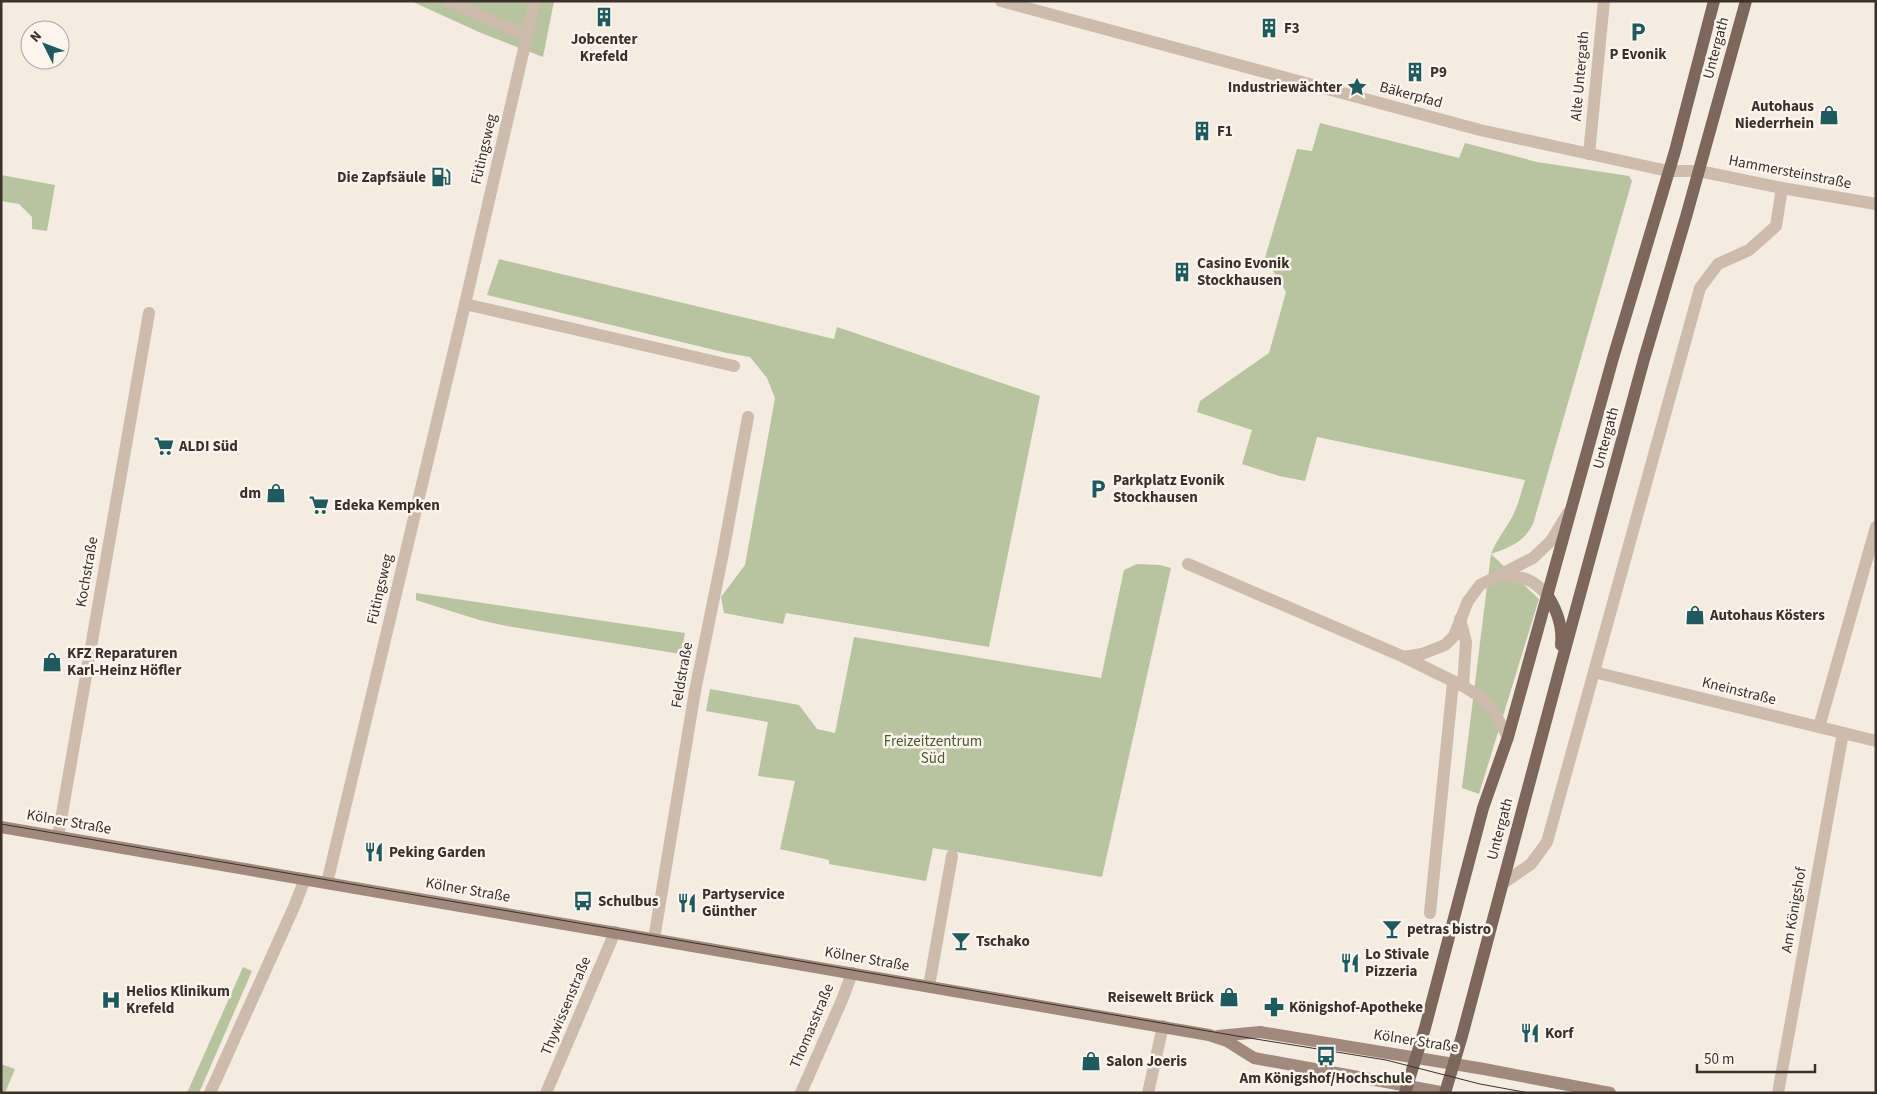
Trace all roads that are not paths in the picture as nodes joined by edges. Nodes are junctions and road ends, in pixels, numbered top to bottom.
1 (448, 1) edge
2 (535, 1) edge
3 (1002, 1) edge
4 (1604, 1) edge
5 (1714, 1) edge
6 (1746, 1) edge
7 (527, 36) junction
8 (1589, 154) junction
9 (1668, 171) junction
10 (1699, 171) junction
11 (1782, 188) junction
12 (1876, 204) edge
13 (466, 304) junction
14 (149, 313) dead end
15 (734, 366) dead end
16 (748, 417) dead end
17 (1573, 504) junction
18 (1876, 527) edge
19 (1188, 564) dead end
20 (1501, 575) junction
21 (1548, 596) junction
22 (1460, 619) junction
23 (1404, 657) junction
24 (1560, 668) junction
25 (1594, 672) junction
26 (1458, 684) junction
27 (1819, 727) junction
28 (1843, 733) junction
29 (1508, 737) junction
30 (1876, 741) edge
31 (1, 827) edge
32 (58, 837) junction
33 (952, 856) dead end
34 (305, 879) junction
35 (327, 883) junction
36 (1502, 884) junction
37 (1430, 913) dead end
38 (615, 932) junction
39 (654, 939) junction
40 (852, 973) junction
41 (929, 986) junction
42 (1163, 1026) junction
43 (1216, 1036) junction
44 (1416, 1057) junction
45 (1454, 1064) junction
46 (1406, 1089) edge
47 (210, 1093) edge
48 (546, 1093) edge
49 (801, 1093) edge
50 (1148, 1093) edge
51 (1446, 1093) edge
52 (1610, 1093) edge
53 (1778, 1093) edge

1 - 7 street
2 - 7 street, Fütingsweg
3 - 8 street, Bäkerpfad
4 - 8 street, Alte Untergath
5 - 9 main road, Untergath
6 - 10 main road, Untergath
7 - 13 street, Fütingsweg
8 - 9 street, Bäkerpfad
9 - 10 street, Bäkerpfad
9 - 17 main road, Untergath
10 - 11 street, Hammersteinstraße
10 - 24 main road, Untergath
11 - 12 street, Hammersteinstraße
11 - 25 street, Untergath
13 - 15 street
13 - 35 street, Fütingsweg
14 - 32 street, Kochstraße
16 - 39 street, Feldstraße
17 - 20 street, Untergath
17 - 21 main road, Untergath
18 - 27 street
19 - 23 street
20 - 21 street
20 - 22 street, Untergath
21 - 24 main road
21 - 29 main road, Untergath
22 - 23 street, Untergath
22 - 26 street
23 - 26 street
24 - 36 main road, Untergath
25 - 27 street, Kneinstraße
25 - 36 street, Untergath
26 - 29 street
26 - 37 street
27 - 28 street, Kneinstraße
28 - 30 street, Kneinstraße
28 - 53 street, Am Königshof
29 - 44 main road, Untergath
31 - 32 main road, Kölner Straße
32 - 34 main road, Kölner Straße
33 - 41 street
34 - 35 main road, Kölner Straße
34 - 47 street
35 - 38 main road, Kölner Straße
36 - 45 main road, Untergath
38 - 39 main road, Kölner Straße
38 - 48 street, Thywissenstraße
39 - 40 main road, Kölner Straße
40 - 41 main road, Kölner Straße
40 - 49 street, Thomasstraße
41 - 42 main road, Kölner Straße
42 - 43 main road, Kölner Straße
42 - 50 street
43 - 44 main road, Kölner Straße
43 - 46 main road, Kölner Straße
44 - 45 main road, Kölner Straße
44 - 46 main road, Untergath
45 - 51 main road, Untergath
45 - 52 main road, Kölner Straße
46 - 51 main road, Kölner Straße

